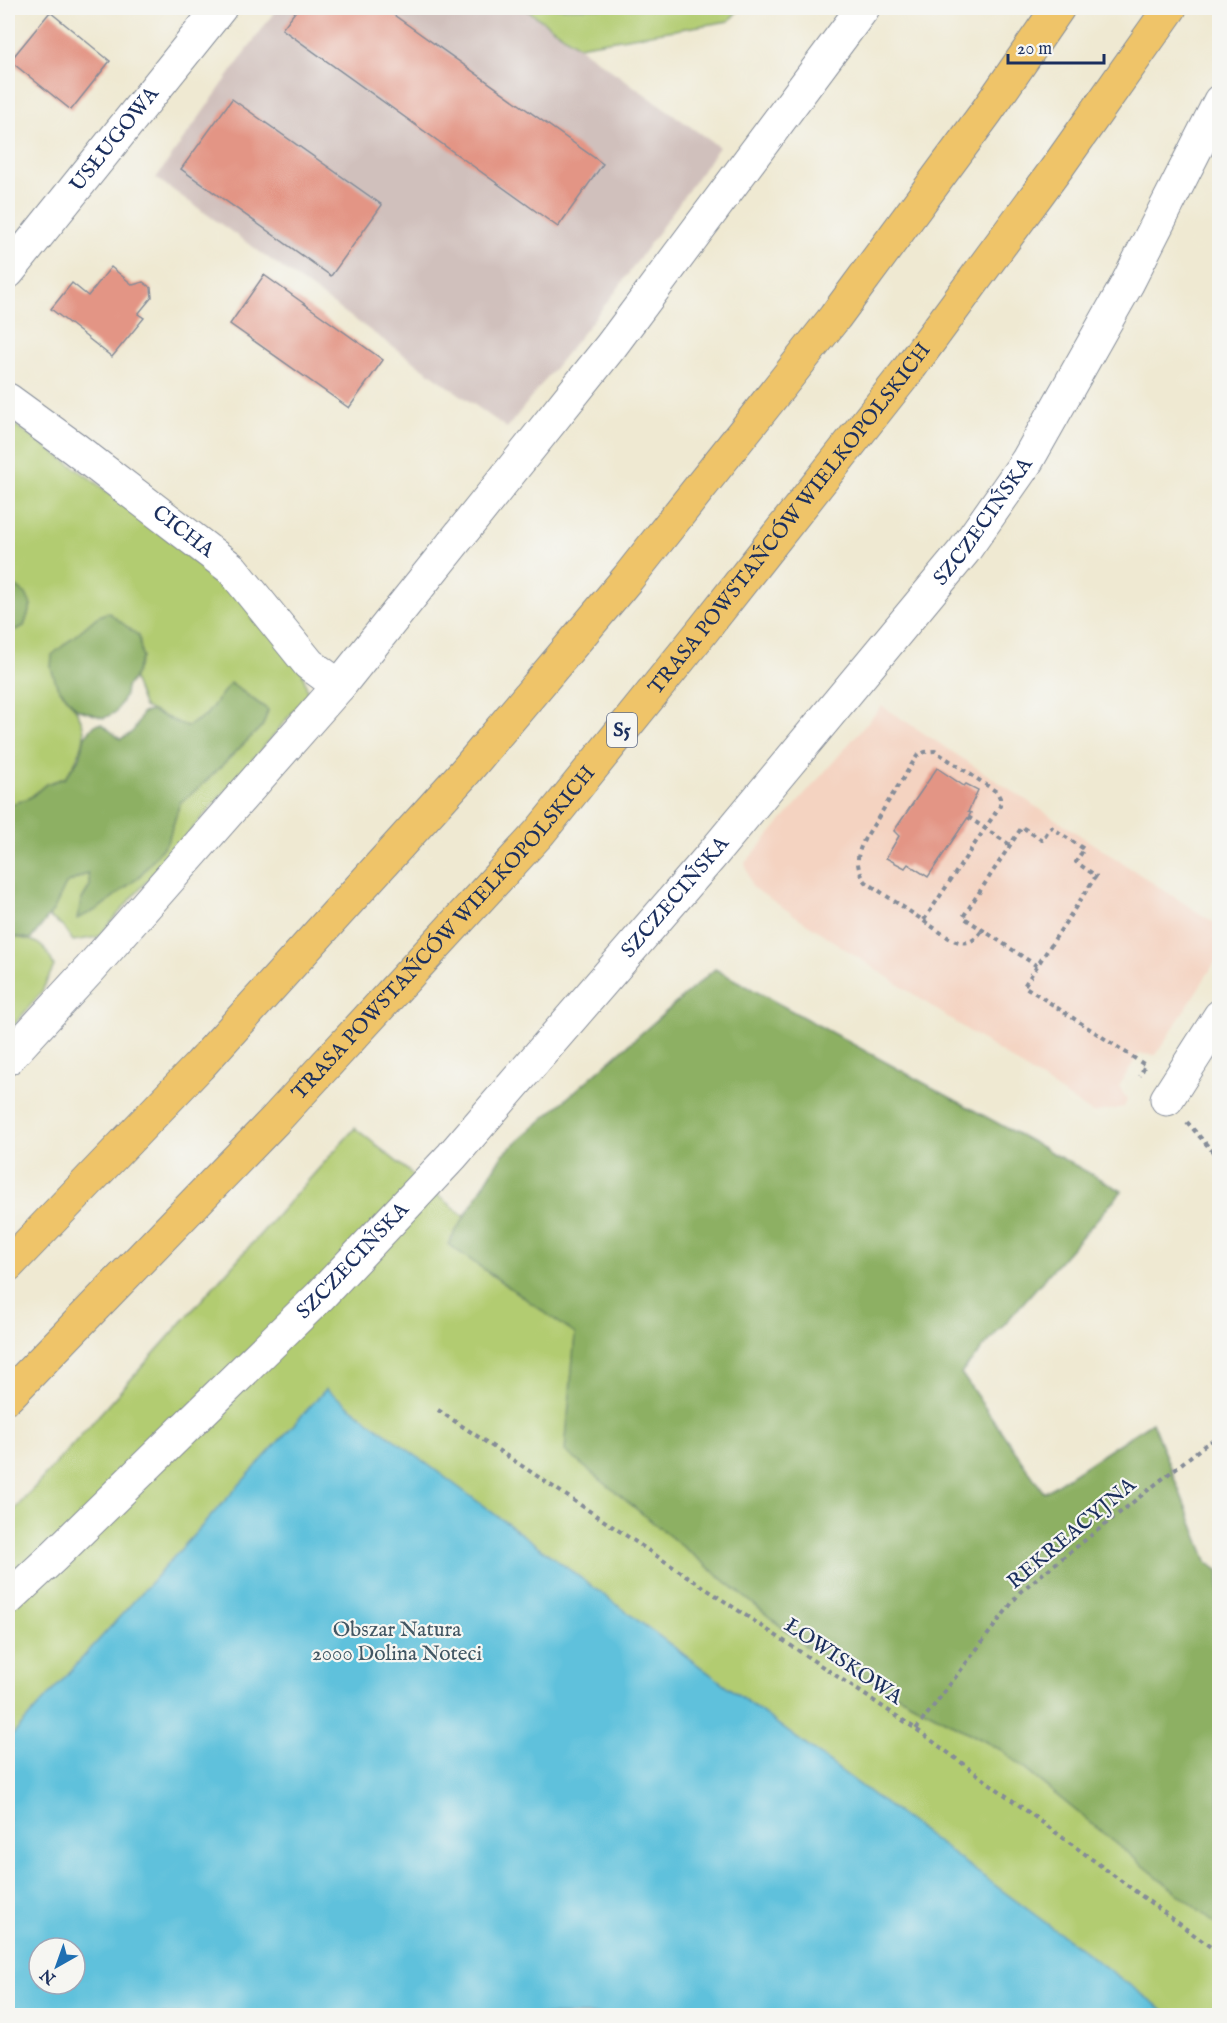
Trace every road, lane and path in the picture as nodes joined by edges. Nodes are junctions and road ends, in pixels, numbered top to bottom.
1 (220, 8) edge
2 (863, 8) edge
3 (1058, 8) edge
4 (1170, 8) edge
5 (1220, 101) edge
6 (8, 272) edge
7 (8, 400) edge
8 (339, 686) junction
9 (968, 817) dead end
10 (985, 828) junction
11 (1010, 845) junction
12 (924, 920) junction
13 (983, 929) junction
14 (1037, 966) junction
15 (1220, 1016) edge
16 (8, 1058) edge
17 (1137, 1082) dead end
18 (1167, 1099) joint
19 (1220, 1160) edge
20 (8, 1265) edge
21 (8, 1396) edge
22 (438, 1410) dead end
23 (1220, 1437) edge
24 (8, 1599) edge
25 (916, 1729) junction
26 (1220, 1954) edge

1 - 6 street, USŁUGOWA
2 - 8 street
3 - 20 highway
4 - 21 highway, TRASA POWSTAŃCÓW WIELKOPOLSKICH / S5
5 - 24 street, SZCZECIŃSKA
7 - 8 street, CICHA
8 - 16 street
9 - 10 path
10 - 11 path
10 - 12 path
10 - 12 path
11 - 13 path
11 - 14 path
12 - 13 path
13 - 14 path
14 - 17 path
15 - 18 street
18 - 19 path
22 - 25 path, ŁOWISKOWA
23 - 25 path, REKREACYJNA
25 - 26 path, ŁOWISKOWA

